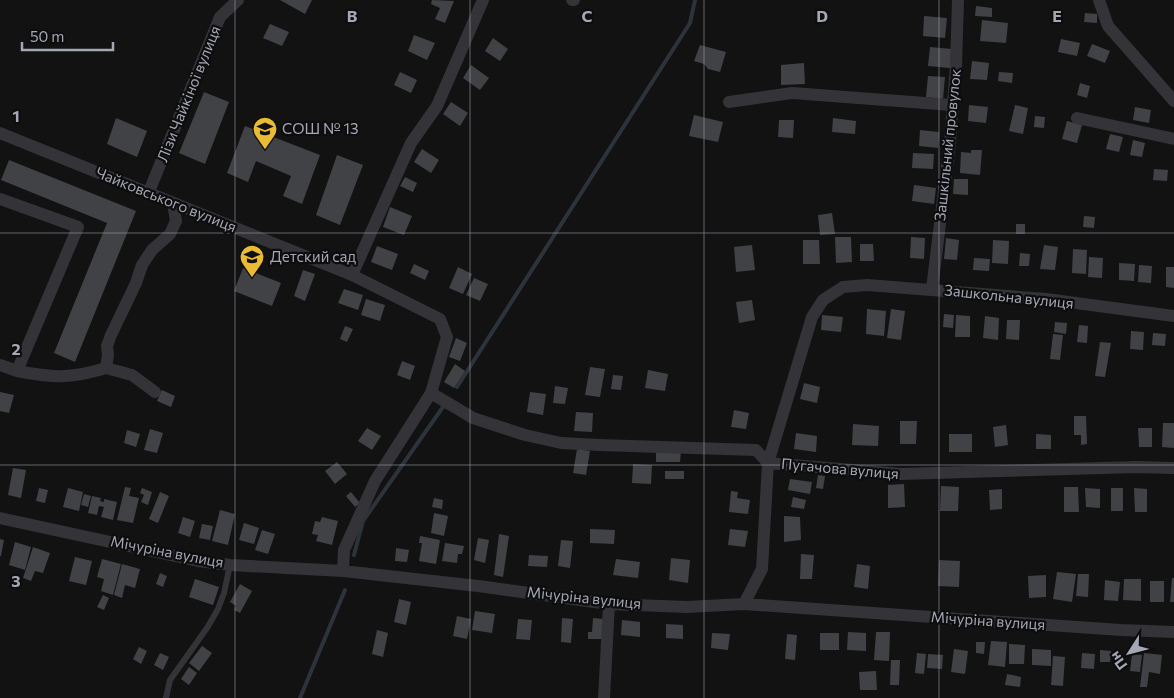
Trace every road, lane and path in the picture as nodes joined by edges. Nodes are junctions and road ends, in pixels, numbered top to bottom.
1 (238, 0) edge
2 (483, 0) edge
3 (958, 0) edge
4 (1099, 0) edge
5 (1174, 101) edge
6 (729, 102) dead end
7 (952, 105) junction
8 (1076, 118) dead end
9 (0, 133) edge
10 (1174, 139) edge
11 (148, 194) junction
12 (0, 198) edge
13 (173, 204) junction
14 (352, 275) junction
15 (932, 289) junction
16 (1174, 316) edge
17 (0, 365) edge
18 (106, 368) junction
19 (17, 371) junction
20 (155, 392) dead end
21 (431, 393) junction
22 (768, 463) junction
23 (1174, 468) edge
24 (0, 518) edge
25 (230, 564) junction
26 (344, 571) junction
27 (609, 604) junction
28 (744, 604) junction
29 (1174, 632) edge
30 (166, 698) edge
31 (604, 698) edge

1 - 11 street, Лізи Чайкіної вулиця
2 - 14 street
3 - 7 street, Зашкільний провулок
4 - 5 street
6 - 7 street
7 - 15 street, Зашкільний провулок
8 - 10 street
9 - 11 street, Чайковського вулиця
11 - 13 street, Чайковського вулиця
12 - 19 street
13 - 14 street, Чайковського вулиця
13 - 18 street
14 - 21 street, Чайковського вулиця
15 - 16 street, Зашкольна вулиця
15 - 22 street, Зашкольна вулиця
17 - 19 street
18 - 19 street
18 - 20 street
21 - 22 street, Пугачова вулиця
21 - 26 street
22 - 23 street, Пугачова вулиця
22 - 28 street
24 - 25 street, Мічуріна вулиця
25 - 26 street, Мічуріна вулиця
25 - 30 lane
26 - 27 street, Мічуріна вулиця
27 - 28 street, Мічуріна вулиця
27 - 31 street
28 - 29 street, Мічуріна вулиця

